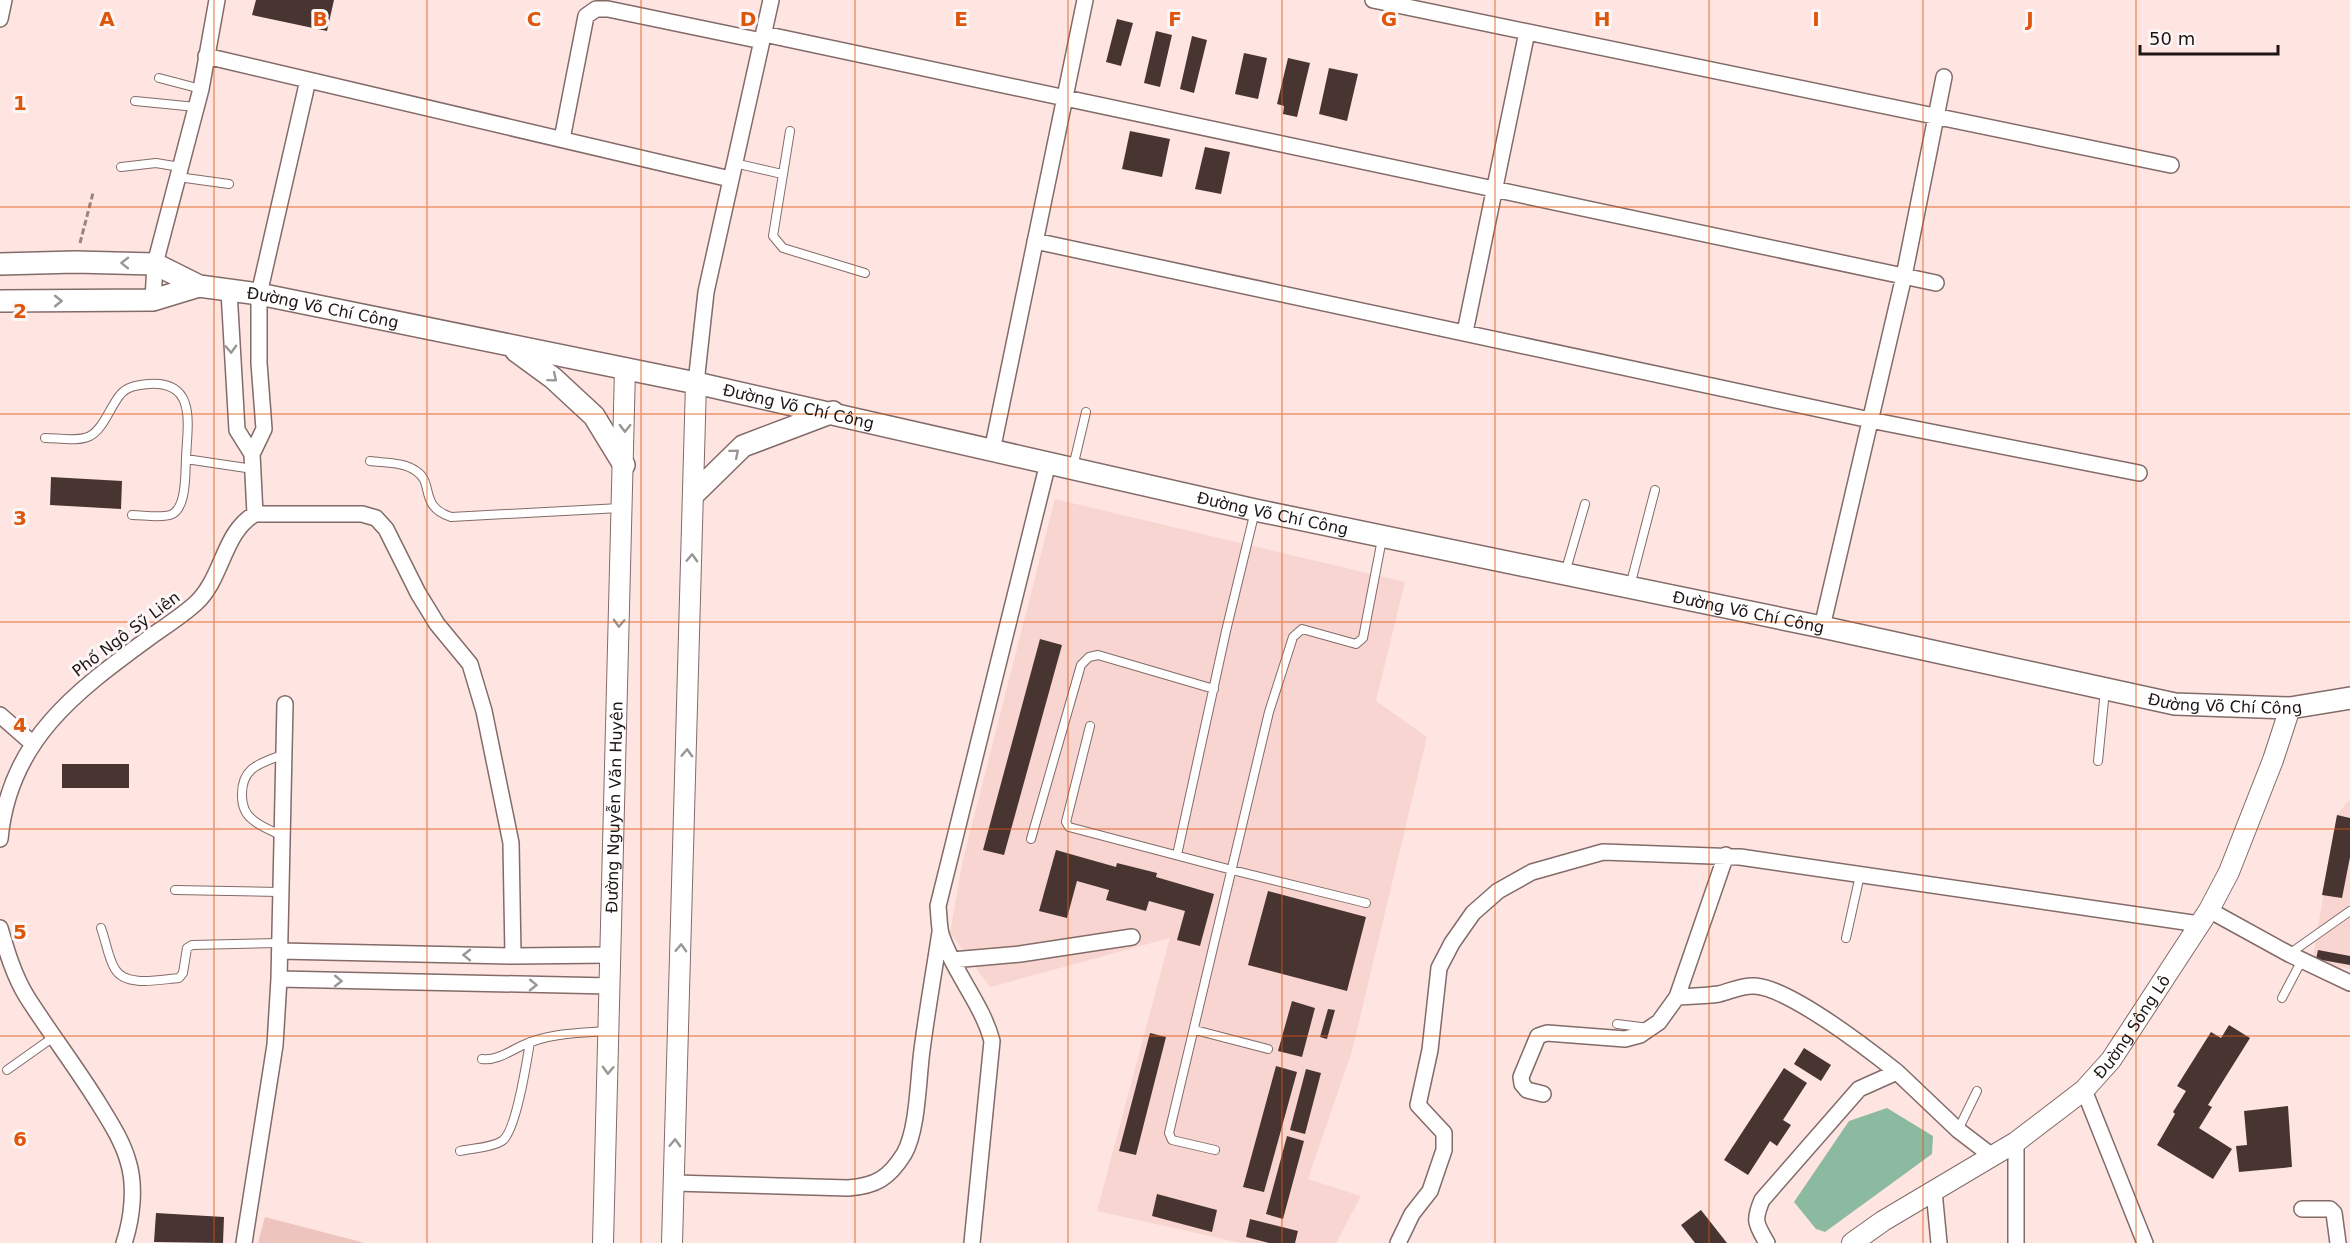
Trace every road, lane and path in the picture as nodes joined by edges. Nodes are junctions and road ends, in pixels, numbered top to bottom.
1 (4, 0) edge
2 (217, 0) edge
3 (771, 0) edge
4 (1085, 0) edge
5 (1373, 0) edge
6 (0, 19) edge
7 (1527, 32) junction
8 (763, 38) junction
9 (206, 56) junction
10 (1944, 77) dead end
11 (159, 78) dead end
12 (308, 80) junction
13 (201, 89) junction
14 (1065, 98) junction
15 (135, 101) dead end
16 (196, 107) junction
17 (1935, 116) junction
18 (790, 131) dead end
19 (562, 139) junction
20 (734, 163) junction
21 (2171, 165) dead end
22 (121, 167) dead end
23 (179, 172) junction
24 (782, 174) junction
25 (730, 179) junction
26 (229, 184) dead end
27 (1494, 189) junction
28 (93, 194) dead end
29 (1035, 241) junction
30 (75, 262) junction
31 (0, 264) edge
32 (155, 264) junction
33 (0, 270) edge
34 (865, 273) dead end
35 (1904, 276) junction
36 (1936, 283) dead end
37 (199, 286) junction
38 (229, 291) junction
39 (259, 294) junction
40 (0, 296) edge
41 (153, 300) junction
42 (0, 301) edge
43 (1465, 332) junction
44 (505, 344) junction
45 (625, 369) junction
46 (696, 383) junction
47 (833, 412) junction
48 (1086, 412) dead end
49 (1870, 420) junction
50 (45, 438) dead end
51 (992, 451) junction
52 (186, 459) junction
53 (369, 461) dead end
54 (253, 462) junction
55 (1048, 463) junction
56 (624, 465) junction
57 (1073, 469) junction
58 (2139, 473) dead end
59 (1655, 490) dead end
60 (694, 494) junction
61 (1585, 504) dead end
62 (622, 508) junction
63 (1255, 510) junction
64 (255, 514) junction
65 (132, 515) dead end
66 (1382, 537) junction
67 (1565, 574) junction
68 (1630, 588) junction
69 (1822, 627) junction
70 (2105, 688) junction
71 (1214, 689) junction
72 (2350, 698) edge
73 (285, 704) dead end
74 (2290, 708) junction
75 (0, 715) edge
76 (1090, 726) dead end
77 (32, 743) junction
78 (285, 754) junction
79 (2098, 761) dead end
80 (0, 831) edge
81 (282, 836) junction
82 (0, 839) edge
83 (1031, 839) dead end
84 (1177, 855) junction
85 (1726, 855) junction
86 (1233, 870) junction
87 (1860, 875) junction
88 (175, 890) dead end
89 (280, 892) junction
90 (1366, 903) dead end
91 (2350, 911) edge
92 (2204, 917) junction
93 (0, 928) edge
94 (101, 928) dead end
95 (940, 932) junction
96 (1132, 937) dead end
97 (1846, 938) dead end
98 (280, 947) junction
99 (610, 955) junction
100 (513, 956) junction
101 (2296, 957) junction
102 (952, 960) junction
103 (279, 980) junction
104 (2350, 983) edge
105 (610, 986) junction
106 (1677, 997) junction
107 (2282, 998) dead end
108 (1617, 1024) dead end
109 (1650, 1028) junction
110 (1195, 1030) junction
111 (609, 1031) junction
112 (55, 1036) junction
113 (530, 1042) junction
114 (1268, 1049) dead end
115 (482, 1059) dead end
116 (7, 1070) dead end
117 (1897, 1072) junction
118 (2084, 1090) junction
119 (1977, 1091) dead end
120 (1543, 1094) dead end
121 (1958, 1130) junction
122 (2016, 1142) junction
123 (1215, 1150) dead end
124 (460, 1151) dead end
125 (1992, 1156) junction
126 (674, 1183) junction
127 (1934, 1191) junction
128 (2302, 1209) dead end
129 (124, 1243) edge
130 (244, 1243) edge
131 (603, 1243) edge
132 (672, 1243) edge
133 (972, 1243) edge
134 (1398, 1243) edge
135 (1767, 1243) edge
136 (1851, 1243) edge
137 (1939, 1243) edge
138 (2016, 1243) edge
139 (2145, 1243) edge
140 (2338, 1243) edge

1 - 6 street
2 - 9 street
3 - 8 street
4 - 14 street
5 - 7 street
7 - 17 street
7 - 27 street
8 - 14 street
8 - 19 street
8 - 20 street
9 - 12 street
9 - 13 street
10 - 17 street
11 - 13 lane
12 - 19 street
12 - 39 street
13 - 16 street
14 - 27 street
14 - 29 street
15 - 16 lane
16 - 23 street
17 - 21 street
17 - 35 street
18 - 24 lane
19 - 25 street
20 - 24 lane
20 - 25 street
22 - 23 lane
23 - 26 lane
23 - 32 street
24 - 34 lane
25 - 46 street
27 - 35 street
27 - 43 street
28 - 30 path
29 - 43 street
29 - 51 street
30 - 31 main road, Đường Võ Chí Công
32 -> 30 main road, Đường Võ Chí Công
32 - 37 main road, Đường Võ Chí Công
32 - 41 street
33 - 40 main road
35 - 36 street
35 - 49 street
37 - 38 main road, Đường Võ Chí Công
37 - 41 main road, Đường Võ Chí Công
38 - 39 main road, Đường Võ Chí Công
38 -> 54 street
39 - 44 main road, Đường Võ Chí Công
39 - 54 street
42 -> 41 main road, Đường Võ Chí Công
43 - 49 street
44 - 45 main road, Đường Võ Chí Công
44 -> 56 main road
45 - 46 main road, Đường Võ Chí Công
45 -> 56 street, Đường Nguyễn Văn Huyên
46 - 47 main road, Đường Võ Chí Công
46 - 60 street
47 - 51 main road, Đường Võ Chí Công
60 -> 47 main road
48 - 57 lane
49 - 58 street
49 - 69 street
50 - 52 lane
51 - 55 main road, Đường Võ Chí Công
52 - 54 lane
52 - 65 lane
53 - 62 lane
54 - 64 street
55 - 57 main road, Đường Võ Chí Công
55 - 95 street
56 - 62 street, Đường Nguyễn Văn Huyên
57 - 63 main road, Đường Võ Chí Công
59 - 68 lane
126 -> 60 street
61 - 67 lane
62 -> 99 street, Đường Nguyễn Văn Huyên
63 - 66 main road, Đường Võ Chí Công
63 - 71 lane
64 - 77 street, Phố Ngô Sỹ Liên
64 - 100 street
66 - 67 main road, Đường Võ Chí Công
66 - 86 lane
67 - 68 main road, Đường Võ Chí Công
68 - 69 main road, Đường Võ Chí Công
69 - 70 main road, Đường Võ Chí Công
70 - 74 main road, Đường Võ Chí Công
70 - 79 lane
71 - 83 lane
71 - 84 lane
72 - 74 main road, Đường Võ Chí Công
73 - 78 street
74 - 92 street, Đường Sông Lô
75 - 77 street
76 - 84 lane
77 - 80 street, Phố Ngô Sỹ Liên
78 - 81 street
78 - 81 lane
80 - 82 street, Phố Ngô Sỹ Liên
81 - 89 street
84 - 86 lane
85 - 87 street
85 - 106 street
85 - 134 street
86 - 90 lane
86 - 110 lane
87 - 92 street
87 - 97 lane
88 - 89 lane
89 - 98 street
91 - 101 lane
92 - 101 street
92 - 118 street, Đường Sông Lô
93 - 112 street
94 - 98 lane
95 - 102 street
95 - 126 street
96 - 102 street
100 -> 98 street
98 - 103 street
99 - 100 street
99 - 105 street, Đường Nguyễn Văn Huyên
101 - 104 street
101 - 107 lane
102 - 133 street
103 -> 105 street
103 - 130 street
105 - 111 street, Đường Nguyễn Văn Huyên
106 - 109 street
106 - 117 street
108 - 109 lane
109 - 120 street
110 - 114 lane
110 - 123 lane
111 - 113 lane
111 -> 131 street, Đường Nguyễn Văn Huyên
112 - 116 lane
112 - 129 street
113 - 115 lane
113 - 124 lane
117 - 121 street
117 - 135 street
118 - 122 street, Đường Sông Lô
118 - 139 street
119 - 121 lane
121 - 125 street
122 - 125 street, Đường Sông Lô
122 - 138 street
125 - 127 street, Đường Sông Lô
126 - 132 street
127 - 136 street, Đường Sông Lô
127 - 137 street
128 - 140 street

